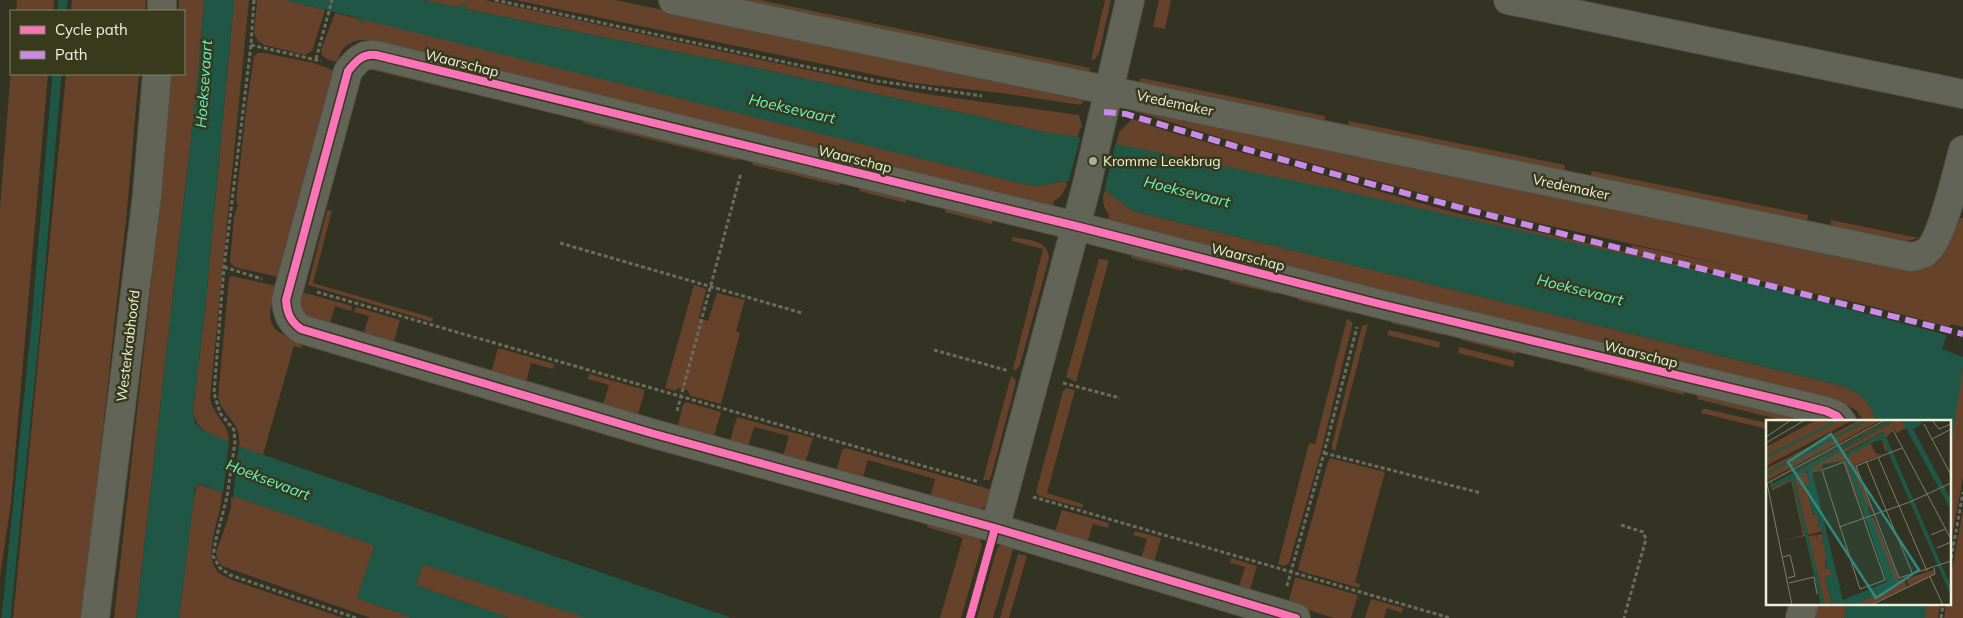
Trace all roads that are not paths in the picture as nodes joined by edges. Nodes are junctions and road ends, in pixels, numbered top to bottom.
1 (673, 0) edge
2 (1130, 0) edge
3 (1508, 0) edge
4 (156, 75) edge
5 (1109, 89) junction
6 (1963, 94) edge
7 (1963, 150) edge
8 (1076, 226) junction
9 (1840, 420) edge
10 (995, 528) junction
11 (1288, 616) edge
12 (96, 618) edge

1 - 5 street, Vredemaker
2 - 5 street
3 - 6 street
4 - 12 street, Westerkrabhoofd
5 - 7 street, Vredemaker
5 - 8 street
8 - 9 street, Waarschap
8 - 10 street
8 - 10 street, Waarschap
10 - 11 street

